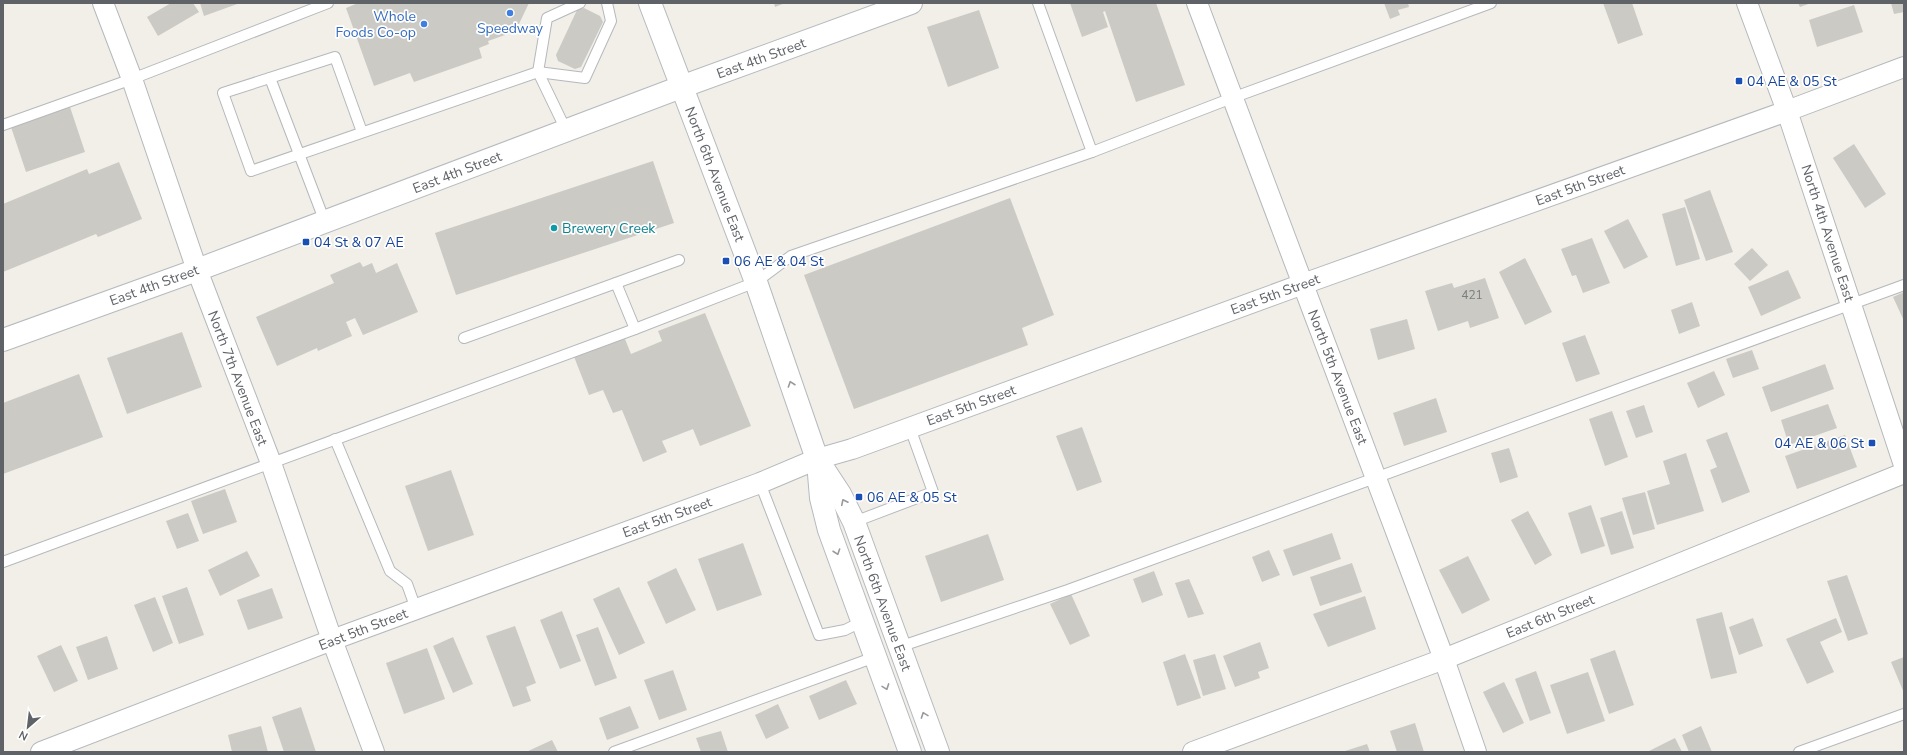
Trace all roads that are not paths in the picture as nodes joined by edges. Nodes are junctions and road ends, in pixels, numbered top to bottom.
1 (103, 3) edge
2 (328, 3) edge
3 (580, 3) edge
4 (607, 3) edge
5 (650, 3) edge
6 (911, 3) edge
7 (1038, 3) edge
8 (1197, 3) edge
9 (1491, 3) edge
10 (1747, 3) edge
11 (1904, 67) edge
12 (538, 72) junction
13 (270, 78) junction
14 (132, 79) junction
15 (681, 86) junction
16 (1232, 98) junction
17 (1787, 111) junction
18 (3, 125) edge
19 (566, 130) junction
20 (362, 132) junction
21 (1092, 152) junction
22 (298, 155) junction
23 (325, 222) junction
24 (679, 260) dead end
25 (197, 270) junction
26 (756, 282) junction
27 (616, 283) junction
28 (1303, 284) junction
29 (1904, 285) edge
30 (1851, 304) junction
31 (635, 328) junction
32 (464, 338) dead end
33 (3, 340) edge
34 (910, 428) junction
35 (335, 439) junction
36 (817, 459) junction
37 (271, 463) junction
38 (1904, 465) edge
39 (1904, 473) edge
40 (1376, 477) junction
41 (760, 483) junction
42 (854, 522) junction
43 (3, 562) edge
44 (416, 609) junction
45 (861, 622) junction
46 (332, 640) junction
47 (899, 647) junction
48 (875, 657) junction
49 (1444, 659) junction
50 (1904, 714) edge
51 (41, 752) edge
52 (374, 752) edge
53 (614, 752) edge
54 (910, 752) edge
55 (938, 752) edge
56 (1193, 752) edge
57 (1476, 752) edge
58 (1799, 752) edge

1 - 14 street, North 7th Avenue East
2 - 14 lane
3 - 12 lane
4 - 12 lane
5 - 15 main road, North 6th Avenue East
6 - 15 main road, East 4th Street
7 - 21 lane
8 - 16 street, North 5th Avenue East
9 - 16 lane
10 - 17 street, North 4th Avenue East
11 - 17 street, East 5th Street
12 - 19 lane
12 - 20 lane
13 - 20 lane
13 - 22 lane
13 - 22 lane
14 - 18 lane
14 - 25 street, North 7th Avenue East
15 - 19 main road, East 4th Street
15 - 26 main road, North 6th Avenue East
16 - 21 lane
16 - 28 street, North 5th Avenue East
17 - 28 street, East 5th Street
17 - 30 street, North 4th Avenue East
19 - 23 main road, East 4th Street
20 - 22 lane
21 - 26 lane
22 - 23 lane
23 - 25 main road, East 4th Street
24 - 27 lane
25 - 33 main road, East 4th Street
25 - 37 street, North 7th Avenue East
26 - 31 lane
36 -> 26 main road, North 6th Avenue East
27 - 31 lane
27 - 32 lane
28 - 34 street, East 5th Street
28 - 40 street, North 5th Avenue East
29 - 30 lane
30 - 38 street, North 4th Avenue East
30 - 40 lane
31 - 35 lane
34 - 36 street, East 5th Street
34 - 42 lane
35 - 37 lane
35 - 44 lane
36 - 41 street, East 5th Street
42 -> 36 main road, North 6th Avenue East
36 -> 45 main road, North 6th Avenue East
37 - 43 lane
37 - 46 street, North 7th Avenue East
39 - 49 street, East 6th Street
40 - 47 lane
40 - 49 street, North 5th Avenue East
41 - 44 street, East 5th Street
41 - 45 lane
42 - 47 main road, North 6th Avenue East
44 - 46 street, East 5th Street
45 - 48 main road, North 6th Avenue East
46 - 51 street, East 5th Street
46 - 52 street, North 7th Avenue East
55 -> 47 main road, North 6th Avenue East
48 - 53 lane
48 -> 54 main road, North 6th Avenue East
49 - 56 street, East 6th Street
49 - 57 street, North 5th Avenue East
50 - 58 lane

